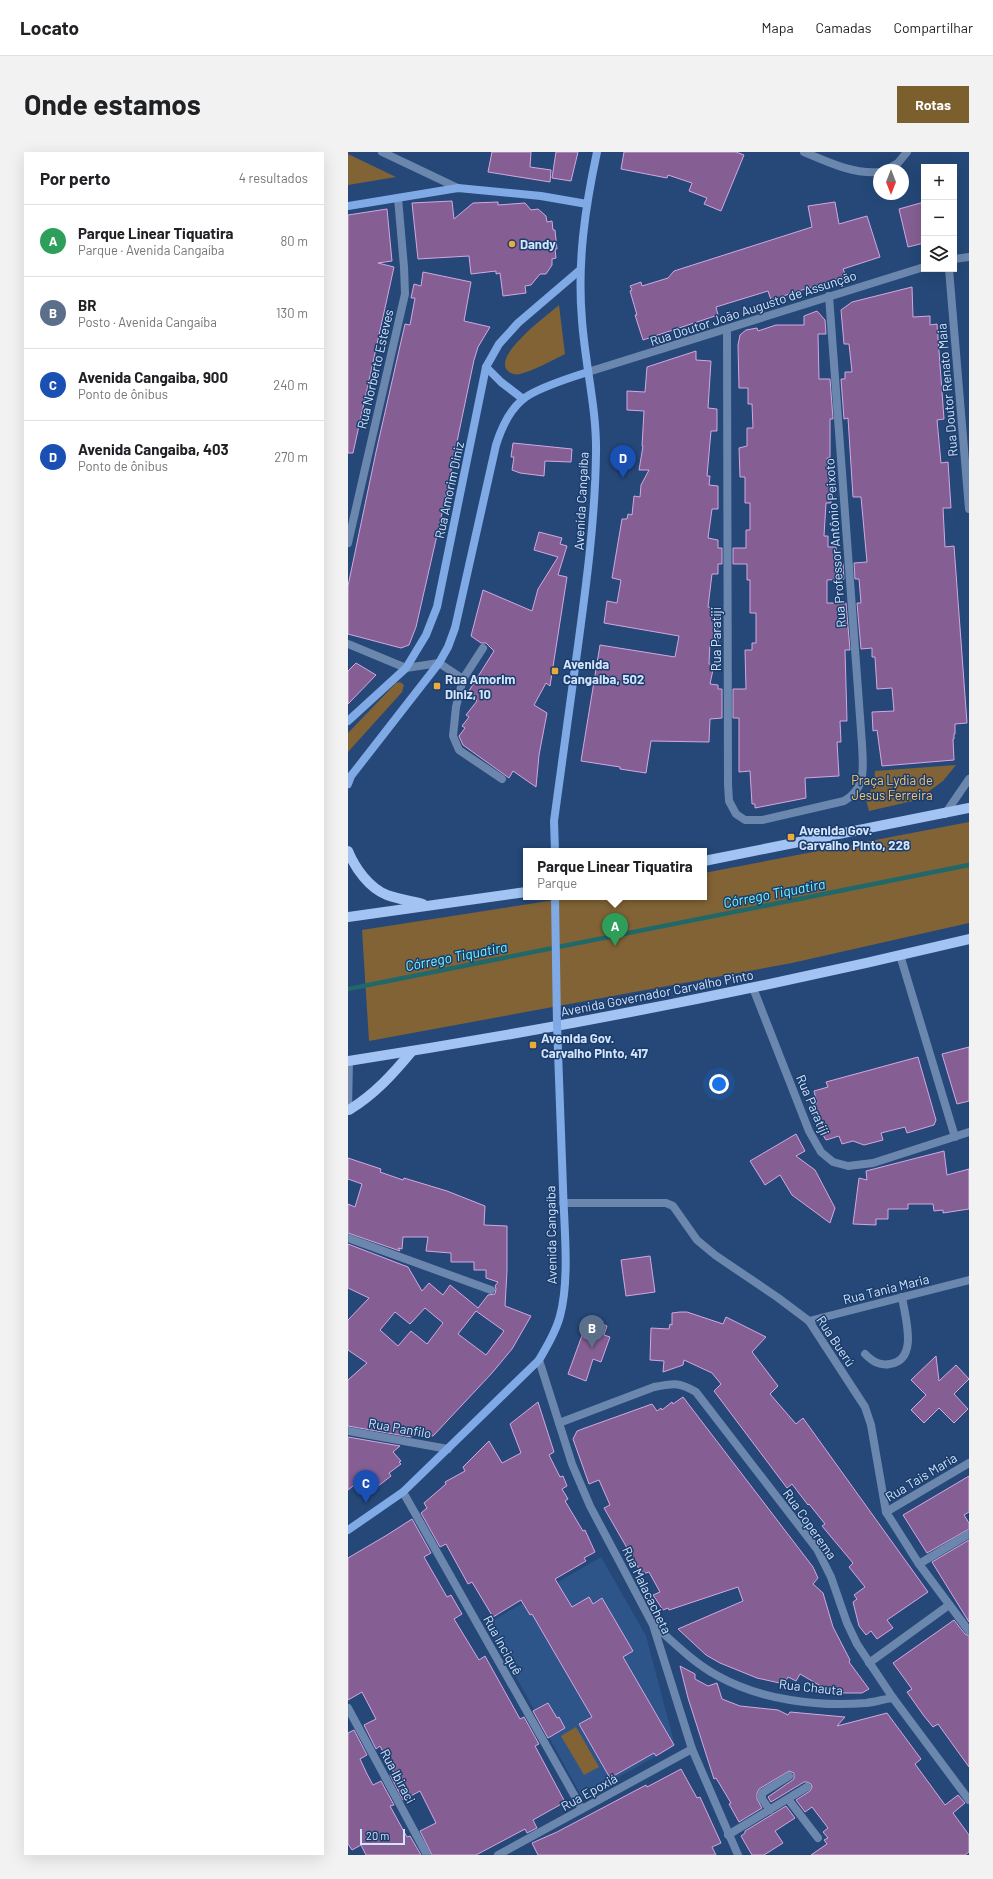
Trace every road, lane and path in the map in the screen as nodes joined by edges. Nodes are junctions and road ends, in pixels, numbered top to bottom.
1 (382, 152) edge
2 (597, 152) edge
3 (804, 152) edge
4 (907, 152) edge
5 (896, 164) edge
6 (873, 172) edge
7 (458, 188) junction
8 (398, 198) junction
9 (587, 204) junction
10 (348, 206) edge
11 (969, 257) edge
12 (957, 259) edge
13 (921, 268) edge
14 (580, 270) junction
15 (949, 272) edge
16 (829, 296) junction
17 (727, 330) junction
18 (486, 367) junction
19 (588, 372) junction
20 (523, 399) junction
21 (969, 509) edge
22 (348, 543) edge
23 (348, 644) edge
24 (483, 648) dead end
25 (439, 663) junction
26 (406, 668) junction
27 (463, 679) junction
28 (348, 721) edge
29 (502, 779) dead end
30 (969, 779) edge
31 (348, 784) edge
32 (859, 787) joint
33 (969, 808) edge
34 (945, 814) junction
35 (555, 848) edge
36 (348, 851) edge
37 (707, 860) edge
38 (523, 892) edge
39 (555, 900) edge
40 (429, 905) junction
41 (348, 917) edge
42 (969, 939) edge
43 (900, 955) junction
44 (753, 988) junction
45 (412, 1051) junction
46 (348, 1059) edge
47 (349, 1110) edge
48 (969, 1132) edge
49 (955, 1137) junction
50 (563, 1203) junction
51 (348, 1238) edge
52 (969, 1280) edge
53 (491, 1290) dead end
54 (902, 1297) junction
55 (809, 1321) junction
56 (865, 1354) dead end
57 (539, 1360) junction
58 (559, 1423) junction
59 (348, 1431) edge
60 (448, 1449) junction
61 (969, 1463) edge
62 (403, 1492) junction
63 (886, 1512) junction
64 (348, 1530) edge
65 (969, 1534) edge
66 (919, 1564) junction
67 (949, 1604) junction
68 (653, 1625) junction
69 (969, 1631) edge
70 (869, 1663) junction
71 (892, 1698) junction
72 (348, 1708) edge
73 (692, 1749) junction
74 (789, 1776) dead end
75 (807, 1787) dead end
76 (788, 1798) junction
77 (969, 1800) edge
78 (582, 1809) junction
79 (770, 1810) junction
80 (728, 1834) junction
81 (818, 1838) dead end
82 (427, 1855) edge
83 (498, 1855) edge
84 (738, 1855) edge

1 - 7 street
2 - 9 main road, Avenida Cangaíba
3 - 6 street
4 - 5 street
7 - 8 main road
7 - 9 main road
8 - 10 main road
8 - 22 street, Rua Norberto Esteves
9 - 14 main road, Avenida Cangaíba
11 - 12 street
13 - 16 street, Rua Doutor João Augusto de Assunção
14 - 18 main road, Rua Amorim Diniz
14 - 19 main road, Avenida Cangaíba
15 - 21 street, Rua Doutor Renato Maia
16 - 17 street, Rua Doutor João Augusto de Assunção
16 - 32 street, Rua Professor Antônio Peixoto
17 - 19 street, Rua Doutor João Augusto de Assunção
17 - 32 street, Rua Paratiji
18 - 20 main road
18 - 26 main road, Rua Amorim Diniz
19 - 20 main road
19 - 35 main road, Avenida Cangaíba
20 - 25 main road
23 - 26 street
24 - 27 street
25 - 26 street
25 - 27 street
25 - 31 main road
26 - 28 main road, Rua Amorim Diniz
27 - 29 street
30 - 34 street
33 - 34 main road
34 - 37 main road
36 - 40 main road
38 - 40 main road
39 - 50 main road, Avenida Cangaíba, bridge
40 - 41 main road
42 - 43 main road, Avenida Governador Carvalho Pinto
43 - 44 main road, Avenida Governador Carvalho Pinto
43 - 49 street
44 - 45 main road, Avenida Governador Carvalho Pinto
44 - 49 street, Rua Paratiji
45 - 46 main road, Avenida Governador Carvalho Pinto
45 - 47 main road
46 - 47 street
48 - 49 street, Rua Paratiji
50 - 55 street, Rua Buerú
50 - 57 main road, Avenida Cangaíba
51 - 53 street
52 - 54 street, Rua Tania Maria
54 - 55 street, Rua Tania Maria
54 - 56 street
55 - 63 street, Rua Buerú
57 - 58 street, Rua Malacacheta
57 - 60 main road, Avenida Cangaíba
58 - 68 street, Rua Malacacheta
58 - 70 street, Rua Coperema
59 - 60 street, Rua Panfilo
60 - 62 main road, Avenida Cangaíba
61 - 63 street, Rua Tais Maria
62 - 64 main road, Avenida Cangaíba
62 - 78 street, Rua Inciquê
63 - 66 street, Rua Buerú
65 - 66 street
66 - 67 street, Rua Buerú
67 - 69 street, Rua Buerú
67 - 70 street
68 - 71 street, Rua Chauta
68 - 73 street, Rua Malacacheta
70 - 71 street, Rua Coperema
71 - 77 street, Rua Coperema
72 - 82 street, Rua Ibiraci
73 - 78 street, Rua Epoxiá
73 - 80 street, Rua Malacacheta
74 - 79 street
75 - 76 street
76 - 79 street
76 - 81 street
78 - 83 street, Rua Epoxiá
79 - 80 street
80 - 84 street, Rua Malacacheta

